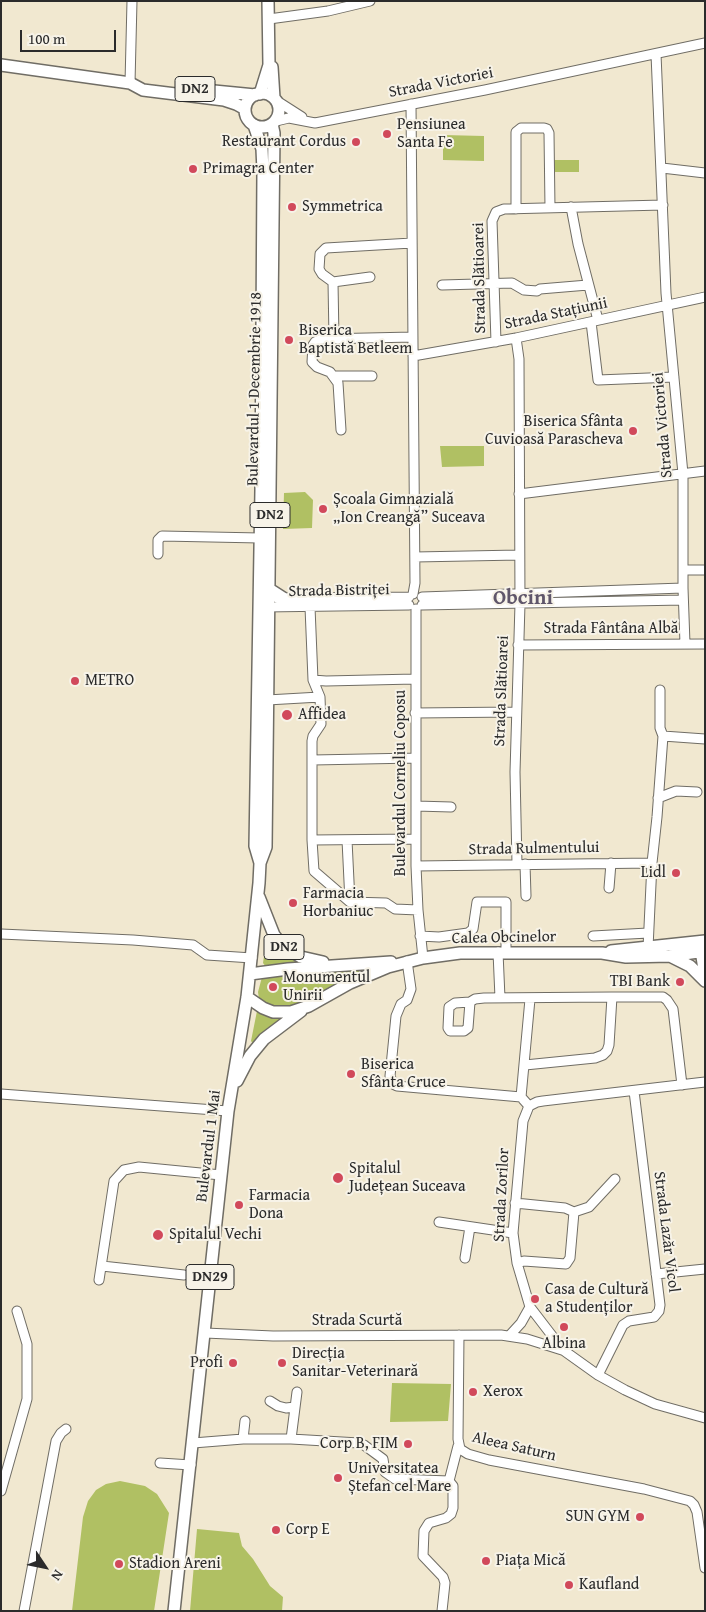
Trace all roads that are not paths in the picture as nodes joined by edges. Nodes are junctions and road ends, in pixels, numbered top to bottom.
1 (132, 1) edge
2 (268, 1) edge
3 (370, 1) edge
4 (269, 19) junction
5 (705, 43) edge
6 (656, 54) junction
7 (269, 57) junction
8 (1, 65) edge
9 (132, 84) junction
10 (257, 94) junction
11 (275, 99) junction
12 (411, 104) junction
13 (245, 110) junction
14 (320, 121) junction
15 (274, 122) junction
16 (254, 125) junction
17 (662, 168) junction
18 (705, 173) edge
19 (663, 205) junction
20 (571, 207) junction
21 (550, 208) junction
22 (516, 209) junction
23 (412, 243) junction
24 (370, 277) dead end
25 (333, 282) junction
26 (493, 283) junction
27 (442, 285) dead end
28 (588, 285) junction
29 (705, 297) edge
30 (667, 305) junction
31 (595, 321) junction
32 (413, 337) junction
33 (516, 338) junction
34 (334, 339) junction
35 (496, 342) junction
36 (414, 356) junction
37 (334, 376) junction
38 (372, 376) dead end
39 (674, 377) junction
40 (341, 430) dead end
41 (705, 470) edge
42 (683, 474) junction
43 (519, 494) junction
44 (260, 538) junction
45 (158, 554) dead end
46 (519, 554) junction
47 (415, 558) junction
48 (683, 570) junction
49 (705, 570) edge
50 (683, 588) junction
51 (520, 594) junction
52 (284, 598) joint
53 (265, 600) junction
54 (416, 600) junction
55 (683, 600) junction
56 (520, 604) junction
57 (310, 607) junction
58 (685, 644) junction
59 (705, 644) edge
60 (518, 645) junction
61 (415, 678) junction
62 (314, 680) junction
63 (660, 690) dead end
64 (320, 697) junction
65 (267, 700) junction
66 (516, 712) junction
67 (415, 713) junction
68 (663, 736) junction
69 (705, 739) edge
70 (415, 758) junction
71 (313, 760) junction
72 (697, 792) dead end
73 (658, 798) junction
74 (416, 806) junction
75 (451, 807) dead end
76 (416, 839) junction
77 (312, 840) junction
78 (347, 840) junction
79 (260, 862) junction
80 (611, 863) junction
81 (652, 863) junction
82 (521, 864) junction
83 (416, 866) junction
84 (609, 888) dead end
85 (258, 894) junction
86 (526, 896) dead end
87 (350, 902) junction
88 (418, 910) junction
89 (648, 933) junction
90 (1, 934) edge
91 (420, 936) junction
92 (592, 936) dead end
93 (702, 946) edge
94 (648, 948) junction
95 (502, 952) junction
96 (602, 953) junction
97 (670, 956) junction
98 (252, 958) junction
99 (423, 958) junction
100 (408, 961) junction
101 (340, 964) junction
102 (250, 974) junction
103 (705, 976) edge
104 (705, 981) edge
105 (247, 997) junction
106 (612, 997) junction
107 (500, 998) junction
108 (530, 999) junction
109 (470, 1002) junction
110 (309, 1006) junction
111 (525, 1065) junction
112 (704, 1083) edge
113 (682, 1085) junction
114 (634, 1091) junction
115 (1, 1094) edge
116 (230, 1096) junction
117 (521, 1097) junction
118 (530, 1106) junction
119 (228, 1111) junction
120 (221, 1175) junction
121 (615, 1179) dead end
122 (515, 1203) junction
123 (574, 1212) junction
124 (439, 1222) dead end
125 (470, 1227) junction
126 (513, 1233) junction
127 (465, 1258) dead end
128 (517, 1263) junction
129 (102, 1266) junction
130 (705, 1268) edge
131 (656, 1274) junction
132 (184, 1275) dead end
133 (99, 1280) dead end
134 (530, 1308) junction
135 (18, 1311) dead end
136 (205, 1333) junction
137 (459, 1335) junction
138 (510, 1335) junction
139 (563, 1350) junction
140 (598, 1375) junction
141 (297, 1392) dead end
142 (270, 1401) dead end
143 (294, 1407) junction
144 (705, 1418) edge
145 (245, 1421) dead end
146 (66, 1429) dead end
147 (243, 1439) junction
148 (291, 1439) junction
149 (193, 1443) junction
150 (458, 1446) junction
151 (160, 1463) dead end
152 (191, 1465) junction
153 (450, 1482) junction
154 (1, 1491) edge
155 (705, 1568) edge
156 (24, 1611) edge
157 (174, 1611) edge
158 (442, 1611) edge

1 - 9 street
2 - 4 main road
3 - 4 street
4 - 7 main road
5 - 6 street, Strada Victoriei
6 - 12 street, Strada Victoriei
6 - 17 street, Strada Victoriei
7 - 10 main road
7 - 11 main road
8 - 9 main road, DN2
9 - 10 main road, DN2
9 - 13 main road, DN2
10 - 11 main road, DN2
10 - 13 main road
11 - 14 street, Strada Victoriei
11 - 15 main road, DN2
12 - 14 street, Strada Victoriei
12 - 23 street, Bulevardul Corneliu Coposu
13 - 16 main road, DN2
14 - 15 street, Strada Victoriei
15 - 16 main road
15 - 53 main road, Bulevardul 1 Decembrie 1918 / DN2
16 - 44 main road, Bulevardul 1 Decembrie 1918 / DN2
17 - 18 street
17 - 19 street, Strada Victoriei
19 - 20 street
19 - 30 street, Strada Victoriei
20 - 21 street
20 - 28 street
21 - 22 street
21 - 22 street
22 - 26 street, Strada Slătioarei
23 - 25 street
23 - 32 street, Bulevardul Corneliu Coposu
24 - 25 street
25 - 34 street
26 - 27 street
26 - 28 street
26 - 35 street, Strada Slătioarei
28 - 31 street
29 - 30 street, Strada Stațiunii
30 - 31 street, Strada Stațiunii
30 - 39 street, Strada Victoriei
31 - 33 street, Strada Stațiunii
31 - 39 street
32 - 34 street
32 - 36 street, Bulevardul Corneliu Coposu
33 - 35 street, Strada Stațiunii
33 - 43 street, Strada Slătioarei
34 - 37 street
35 - 36 street, Strada Stațiunii
36 - 47 street, Bulevardul Corneliu Coposu
37 - 38 street
37 - 40 street
39 - 42 street, Strada Victoriei
41 - 42 street
42 - 43 street
42 - 48 street, Strada Victoriei
43 - 46 street, Strada Slătioarei
44 - 45 street
44 - 53 main road, Bulevardul 1 Decembrie 1918 / DN2
46 - 47 street
46 - 51 street, Strada Slătioarei
47 - 54 street, Bulevardul Corneliu Coposu
48 - 49 street
48 - 50 street, Strada Victoriei
50 - 51 street, Strada Bistriței
50 - 55 street, Strada Victoriei
51 - 54 street, Strada Bistriței
51 - 56 street, Strada Slătioarei
52 - 53 main road
52 - 54 street, Strada Bistriței
53 - 57 street, Strada Bistriței
53 - 65 main road, Bulevardul 1 Decembrie 1918 / DN2
53 - 79 main road, Bulevardul 1 Decembrie 1918 / DN2
54 - 56 street, Strada Bistriței
54 - 57 street, Strada Bistriței
54 - 61 street, Bulevardul Corneliu Coposu
55 - 56 street, Strada Bistriței
55 - 58 street, Strada Victoriei
56 - 60 street, Strada Slătioarei
57 - 62 street
58 - 59 street, Strada Fântâna Albă
58 - 60 street, Strada Fântâna Albă
60 - 66 street, Strada Slătioarei
61 - 62 street
61 - 67 street, Bulevardul Corneliu Coposu
62 - 64 street
63 - 68 street
64 - 65 street
64 - 71 street
65 - 79 main road, Bulevardul 1 Decembrie 1918 / DN2
66 - 67 street
66 - 82 street, Strada Slătioarei
67 - 70 street, Bulevardul Corneliu Coposu
68 - 69 street
68 - 73 street
70 - 71 street
70 - 74 street, Bulevardul Corneliu Coposu
71 - 77 street
72 - 73 street
73 - 81 street
74 - 75 street
74 - 76 street, Bulevardul Corneliu Coposu
76 - 78 street
76 - 83 street, Bulevardul Corneliu Coposu
77 - 78 street
77 - 87 street
78 - 87 street
79 - 85 main road, Bulevardul 1 Decembrie 1918 / DN2
80 - 81 street, Strada Rulmentului
80 - 82 street, Strada Rulmentului
80 - 84 street
81 - 89 street
82 - 83 street, Strada Rulmentului
82 - 86 street, Strada Slătioarei
83 - 88 street, Bulevardul Corneliu Coposu
85 - 98 main road, Bulevardul 1 Mai / DN2
85 - 101 main road, DN2
87 - 88 street
88 - 91 street, Bulevardul Corneliu Coposu
89 - 92 street
89 - 94 street
90 - 98 street
91 - 95 street
91 - 99 street, Bulevardul Corneliu Coposu
93 - 94 main road, Calea Obcinelor / DN2
93 - 97 main road, Calea Obcinelor / DN2
93 - 103 main road
94 - 96 main road, Calea Obcinelor / DN2
95 - 96 main road, Calea Obcinelor / DN2
95 - 99 main road, Calea Obcinelor / DN2
95 - 107 street
96 - 97 main road, Calea Obcinelor / DN2
97 - 104 main road
98 - 102 main road, Bulevardul 1 Mai / DN2
99 - 100 main road, Calea Obcinelor / DN2
100 - 101 main road, Calea Obcinelor / DN2
100 - 110 main road, Calea Obcinelor / DN2
100 - 117 street
101 - 102 main road, Calea Obcinelor / DN2
102 - 105 main road, Bulevardul 1 Mai / DN2
105 - 110 main road, Calea Obcinelor / DN2
105 - 116 main road, Bulevardul 1 Mai / DN29
106 - 108 street
106 - 111 street
106 - 113 street
107 - 108 street
107 - 109 street
108 - 111 street
109 - 109 street
110 - 116 main road, DN29
111 - 117 street
112 - 113 street
113 - 114 street
114 - 118 street
114 - 131 street, Strada Lazăr Vicol
115 - 119 street
116 - 119 main road, Bulevardul 1 Mai / DN29
117 - 118 street
118 - 122 street, Strada Zorilor
119 - 120 main road, Bulevardul 1 Mai / DN29
120 - 129 street
120 - 136 main road, Bulevardul 1 Mai / DN29
121 - 123 street
122 - 123 street
122 - 126 street, Strada Zorilor
123 - 128 street
124 - 125 street
125 - 126 street
125 - 127 street
126 - 128 street, Strada Zorilor
128 - 134 street, Strada Zorilor
129 - 132 street
129 - 133 street
130 - 131 street
131 - 140 street, Strada Lazăr Vicol
134 - 138 street
134 - 139 street, Strada Zorilor
135 - 154 street
136 - 137 street, Strada Scurtă
136 - 149 main road, Bulevardul 1 Mai / DN29
137 - 138 street, Strada Scurtă
137 - 150 street, Aleea Saturn
138 - 139 street, Strada Scurtă
139 - 140 street, Strada Zorilor
140 - 144 street, Strada Zorilor
141 - 143 street
142 - 143 street
143 - 148 street
145 - 147 street
146 - 156 street
147 - 148 street
147 - 149 street
148 - 153 street
149 - 152 main road, Bulevardul 1 Mai / DN29
150 - 153 street
150 - 155 street, Aleea Saturn
151 - 152 street
152 - 157 main road, Bulevardul 1 Mai / DN29
153 - 158 street

